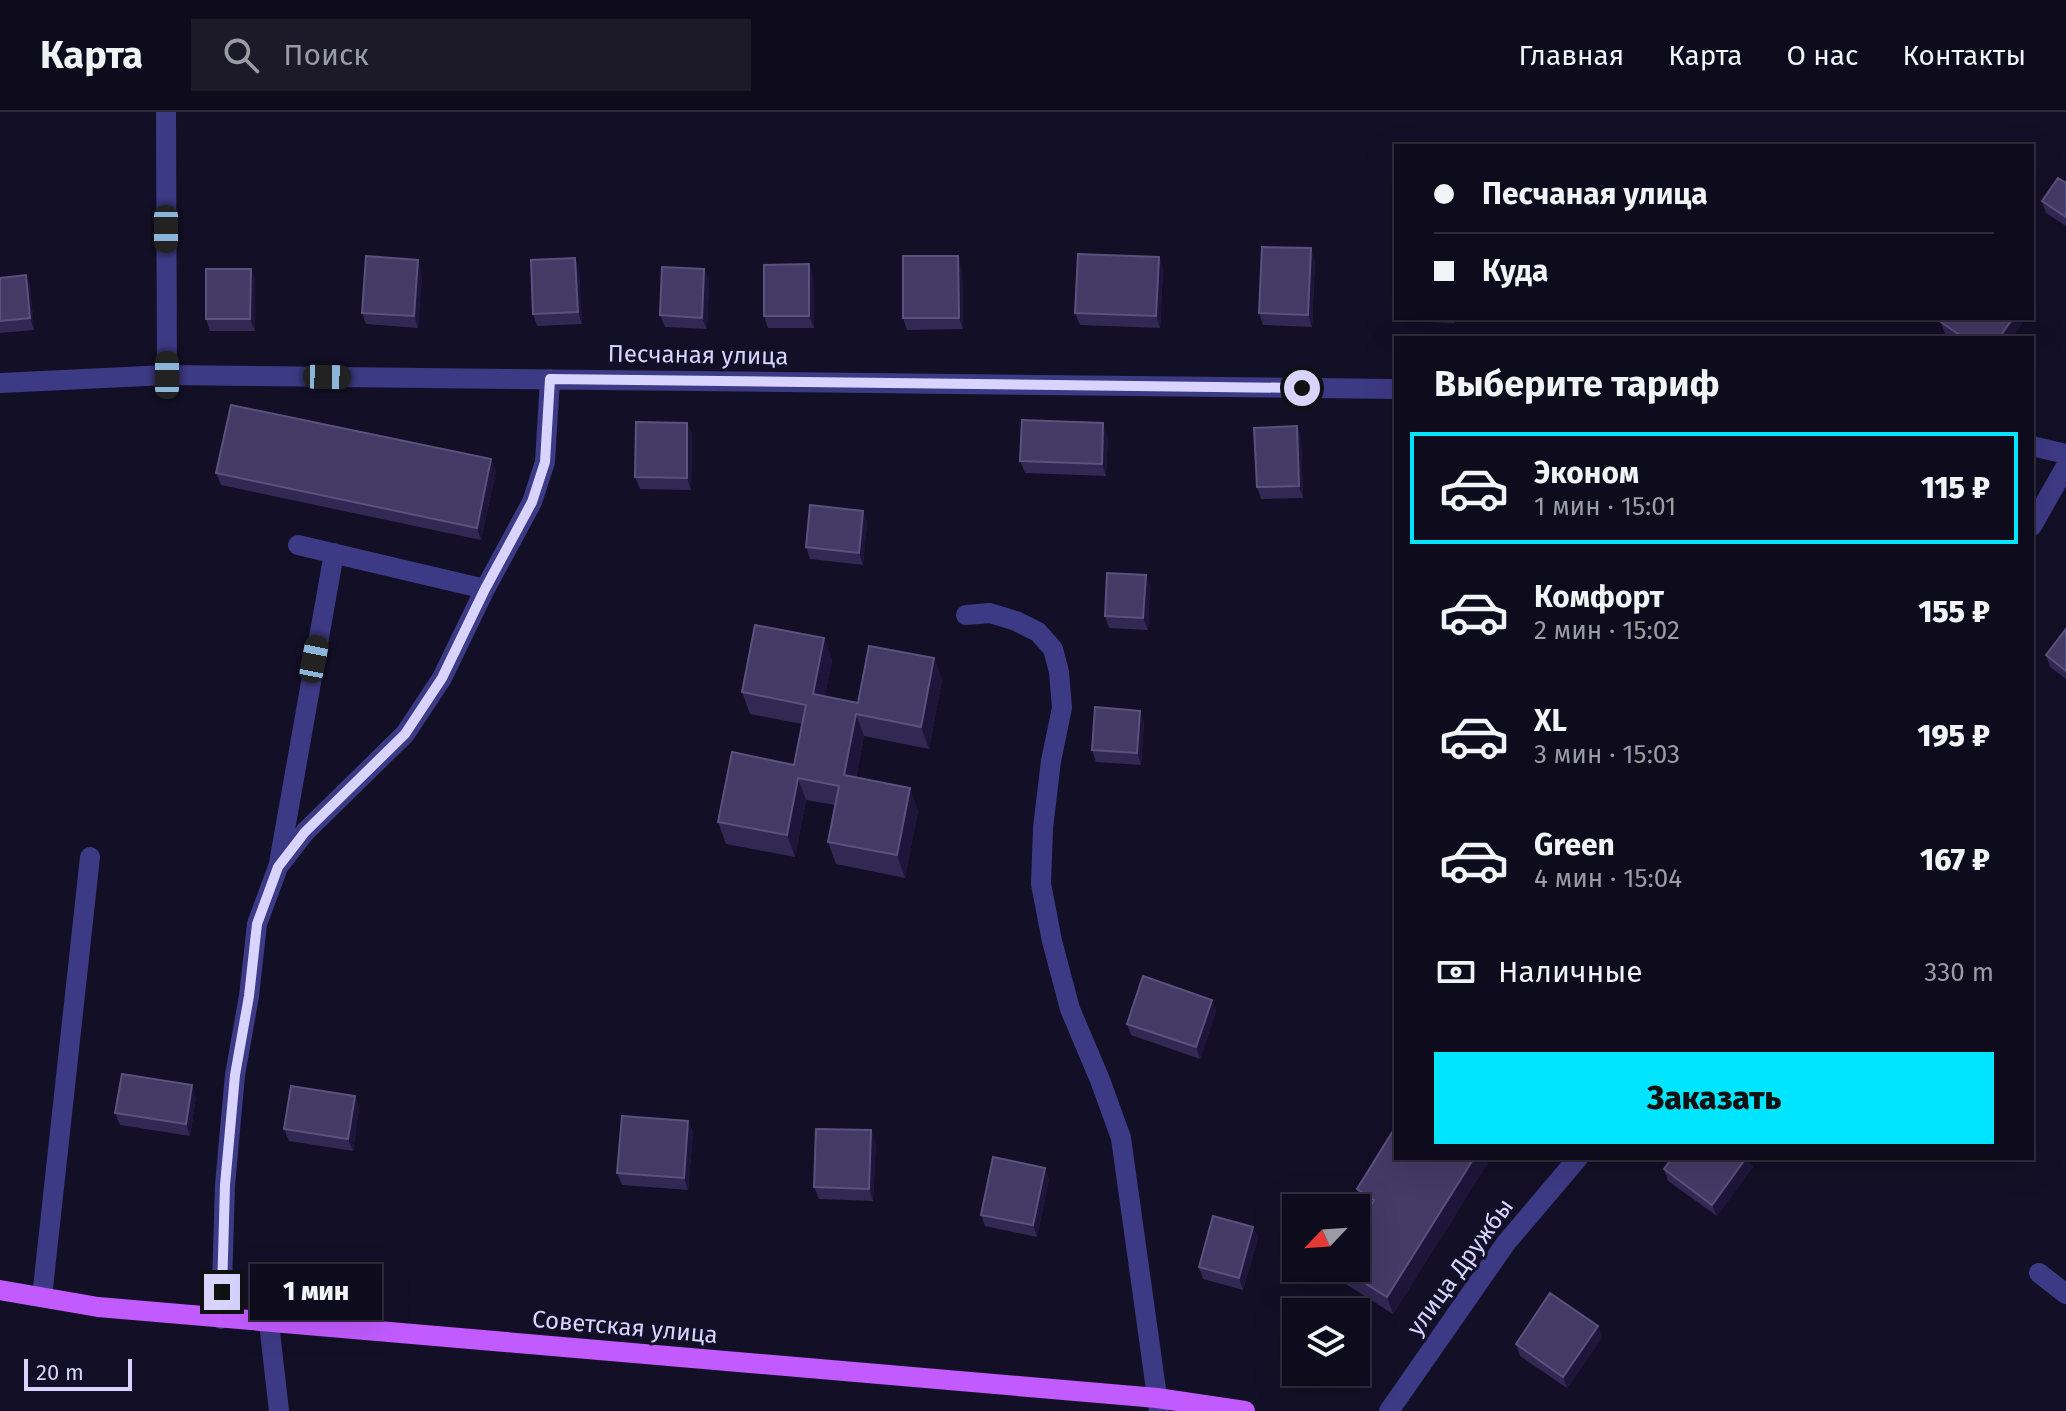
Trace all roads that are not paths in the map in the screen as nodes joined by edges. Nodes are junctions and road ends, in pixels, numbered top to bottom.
1 (166, 112) edge
2 (167, 375) junction
3 (550, 379) junction
4 (0, 383) edge
5 (1394, 389) edge
6 (2034, 446) edge
7 (2066, 454) edge
8 (2066, 466) edge
9 (2034, 522) edge
10 (298, 545) dead end
11 (334, 553) junction
12 (485, 589) junction
13 (966, 615) dead end
14 (90, 857) dead end
15 (278, 867) junction
16 (1576, 1160) edge
17 (2039, 1273) dead end
18 (0, 1290) edge
19 (2066, 1294) edge
20 (42, 1297) junction
21 (221, 1319) junction
22 (269, 1323) junction
23 (1158, 1404) edge
24 (279, 1411) edge
25 (1245, 1411) edge
26 (1389, 1411) edge

1 - 2 street
2 - 3 street, Песчаная улица
2 - 4 street, Песчаная улица
3 - 5 street, Песчаная улица
3 - 12 street
6 - 7 street
8 - 9 street
10 - 11 street
11 - 12 street
11 - 15 street
12 - 15 street
13 - 23 street
14 - 20 street
15 - 21 street
16 - 26 street, улица Дружбы
17 - 19 street
18 - 20 main road, Советская улица
20 - 21 main road, Советская улица
21 - 22 main road, Советская улица
22 - 23 main road, Советская улица
22 - 24 street
23 - 25 main road, Советская улица

